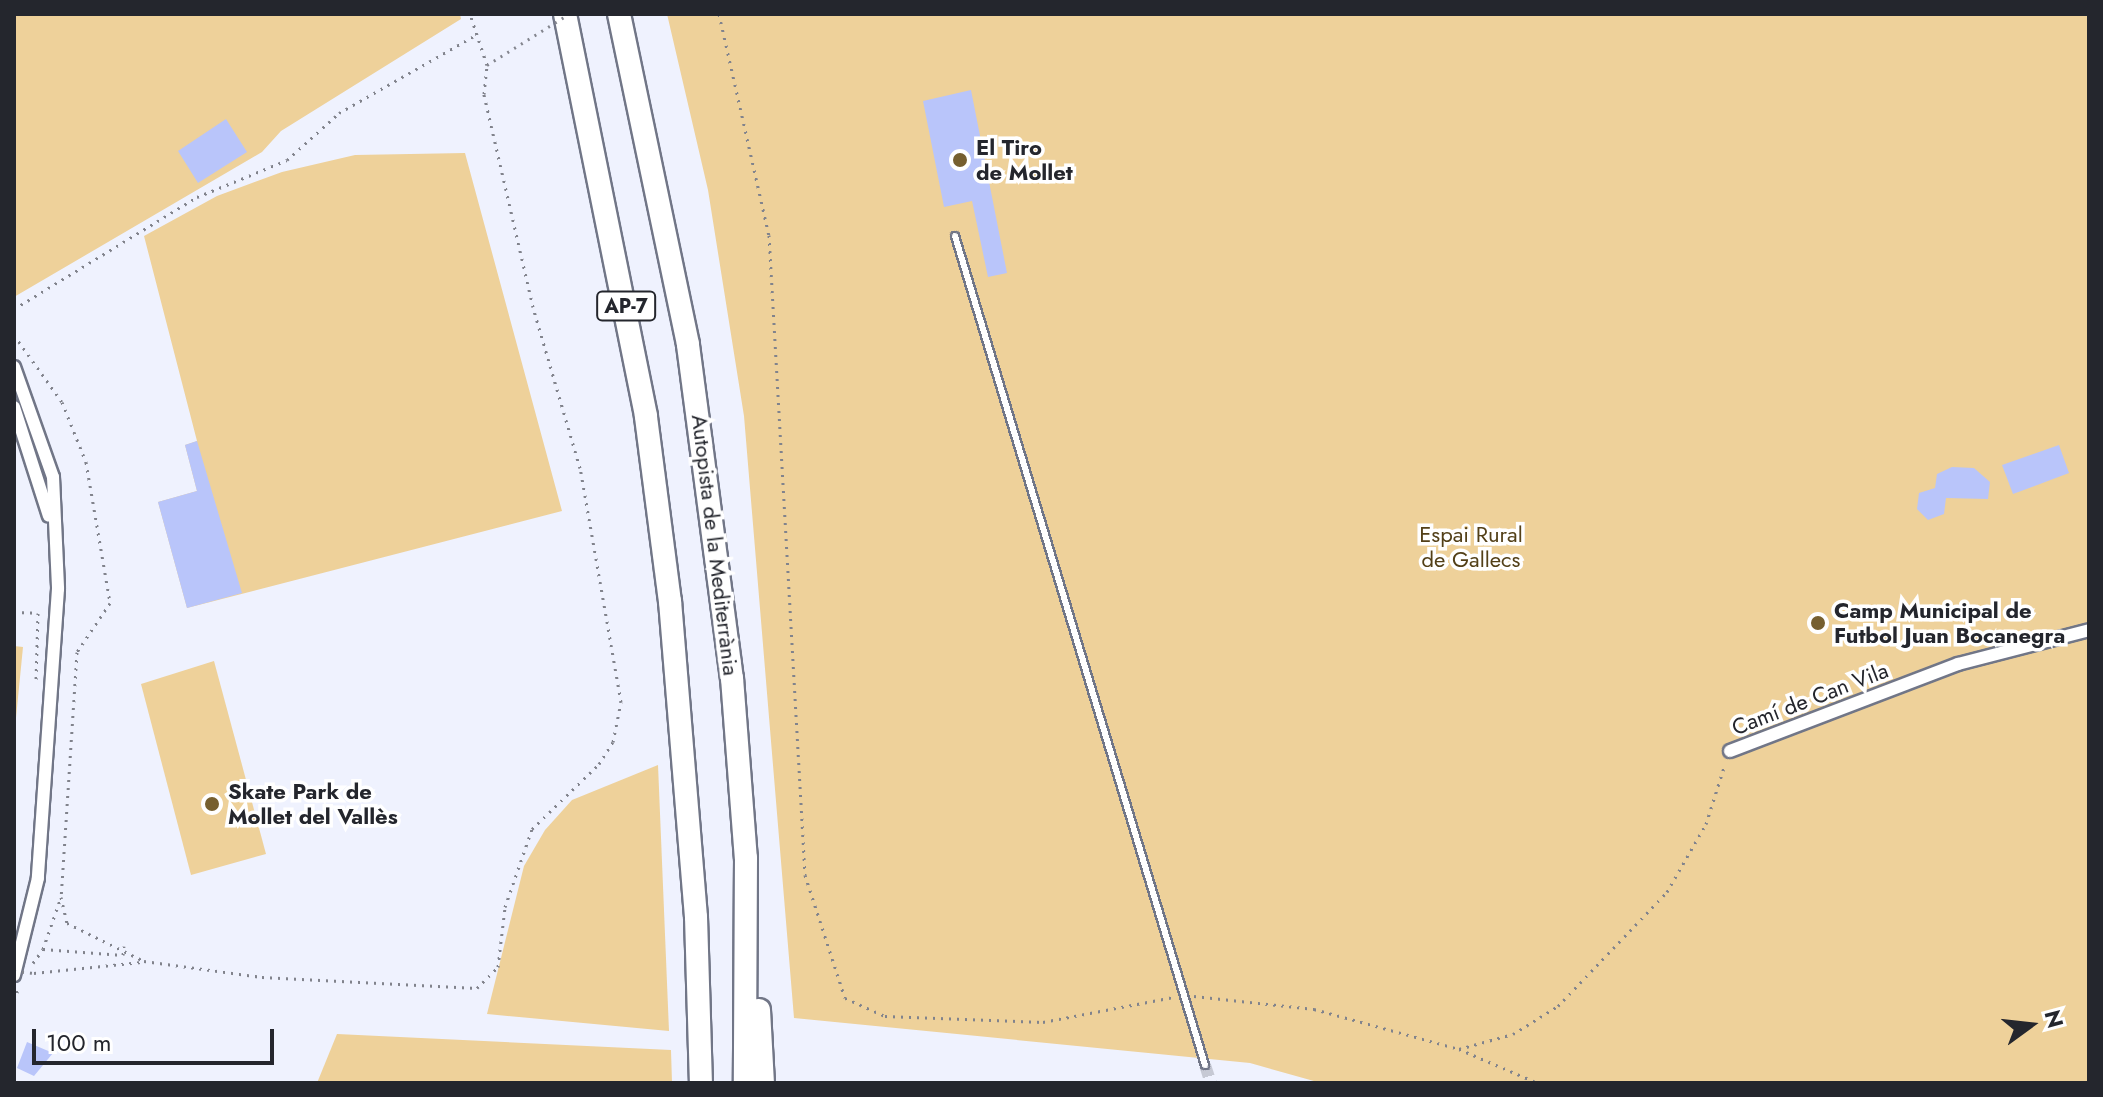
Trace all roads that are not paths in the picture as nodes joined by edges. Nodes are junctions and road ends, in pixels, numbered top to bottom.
1 (567, 14) edge
2 (619, 14) edge
3 (955, 236) dead end
4 (14, 367) edge
5 (14, 407) edge
6 (55, 543) junction
7 (2089, 630) edge
8 (1730, 751) road end
9 (14, 973) edge
10 (1205, 1065) tunnel mouth
11 (701, 1080) edge
12 (754, 1080) edge

1 - 11 highway, AP-7
2 - 12 highway, Autopista de la Mediterrània / AP-7
3 - 10 lane
4 - 6 street
5 - 6 street
6 - 9 street
7 - 8 street, Camí de Can Vila

